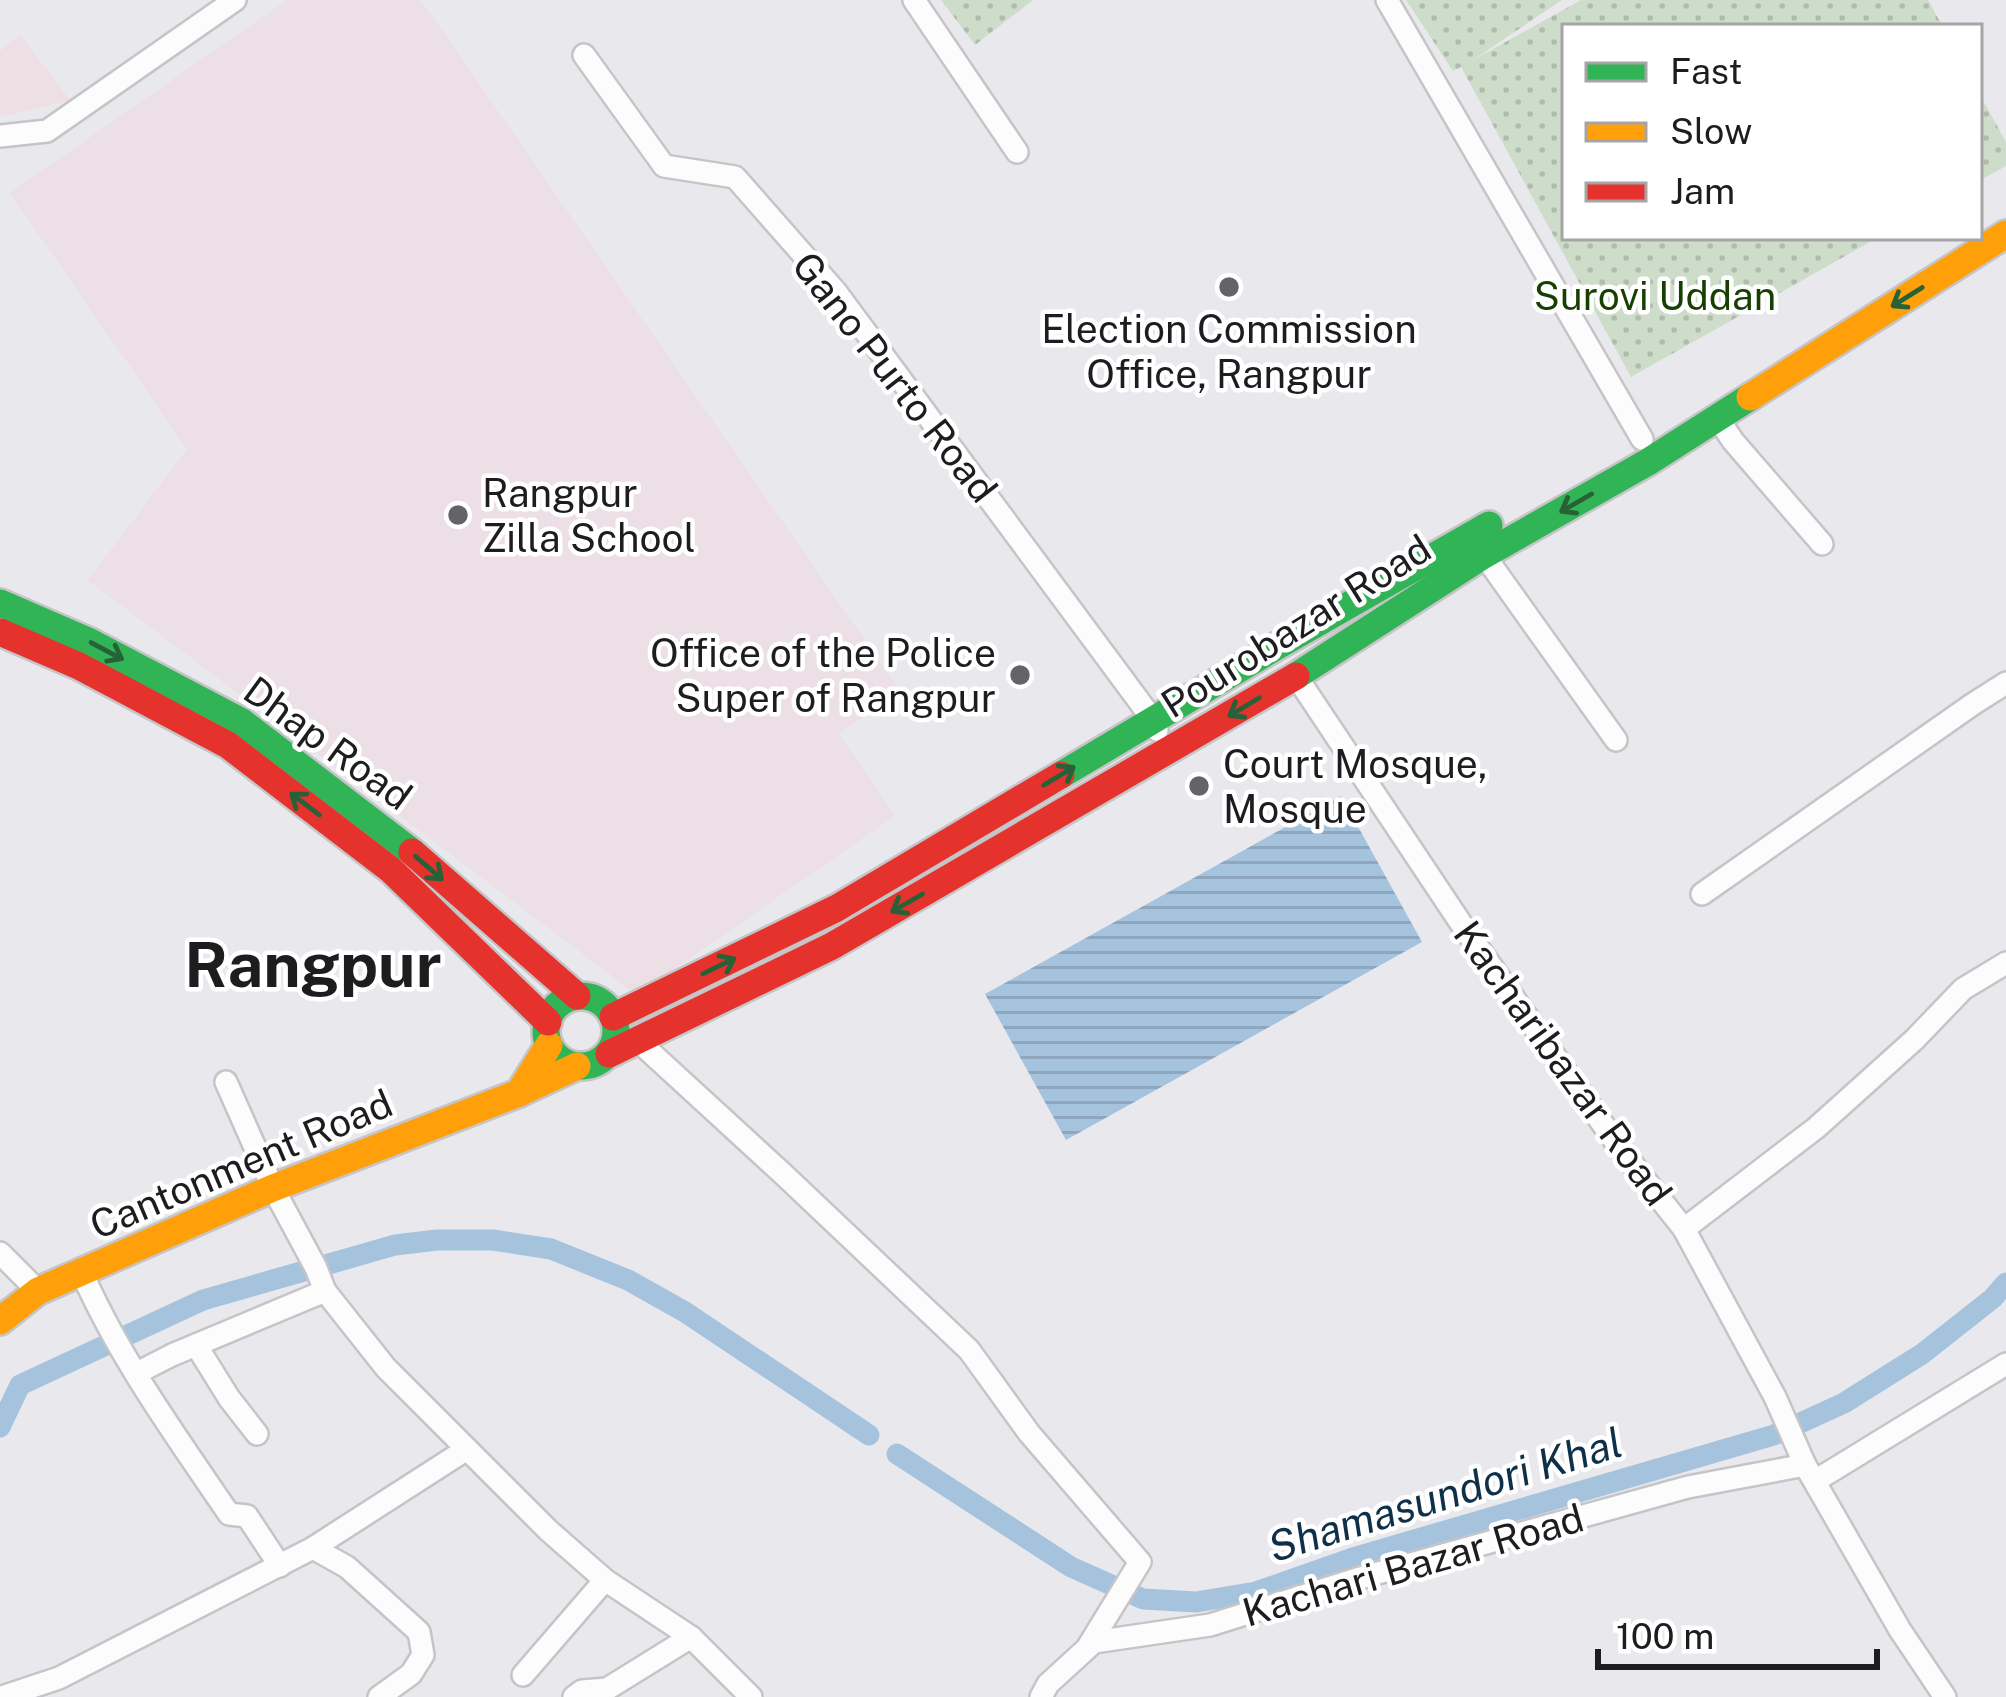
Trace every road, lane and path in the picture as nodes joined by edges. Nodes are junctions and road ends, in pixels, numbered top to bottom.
1 (235, 0) edge
2 (914, 0) edge
3 (1387, 0) edge
4 (584, 55) dead end
5 (0, 136) edge
6 (1017, 152) dead end
7 (2006, 234) edge
8 (1953, 240) edge
9 (1717, 417) junction
10 (1642, 439) junction
11 (1822, 544) dead end
12 (1484, 555) junction
13 (0, 603) edge
14 (0, 632) edge
15 (1296, 676) junction
16 (2006, 683) edge
17 (1153, 720) junction
18 (1616, 740) dead end
19 (1166, 753) junction
20 (1702, 894) dead end
21 (2006, 963) edge
22 (577, 996) junction
23 (614, 1017) junction
24 (549, 1034) junction
25 (638, 1040) junction
26 (609, 1054) junction
27 (577, 1066) junction
28 (226, 1082) dead end
29 (519, 1093) junction
30 (272, 1188) junction
31 (1684, 1229) junction
32 (0, 1253) edge
33 (82, 1273) junction
34 (38, 1291) junction
35 (325, 1291) junction
36 (0, 1321) edge
37 (196, 1345) junction
38 (2006, 1364) edge
39 (137, 1373) junction
40 (257, 1434) dead end
41 (467, 1449) junction
42 (1681, 1463) dead end
43 (1810, 1473) junction
44 (1688, 1487) junction
45 (313, 1548) junction
46 (280, 1566) junction
47 (605, 1580) junction
48 (691, 1637) junction
49 (1089, 1645) junction
50 (523, 1675) dead end
51 (2, 1697) edge
52 (379, 1697) edge
53 (574, 1697) edge
54 (751, 1697) edge
55 (1041, 1697) edge
56 (1945, 1697) edge

1 - 5 street
2 - 6 street
3 - 10 street
4 - 17 street, Gano Purto Road
7 -> 9 main road, Pourobazar Road
8 - 10 main road, Pourobazar Road
9 - 11 street
9 -> 12 main road, Pourobazar Road
10 - 17 main road, Pourobazar Road
12 - 15 main road, Pourobazar Road
12 - 18 street
13 -> 22 main road, Dhap Road
24 -> 14 main road, Dhap Road
15 -> 19 main road, Pourobazar Road
15 - 31 street, Kacharibazar Road
16 - 20 street
17 - 19 street, Gano Purto Road
23 -> 17 main road, Pourobazar Road
19 -> 25 main road, Pourobazar Road
21 - 31 street
22 - 23 main road, Dhap Road
22 - 24 main road
23 - 26 main road
24 - 27 main road, Dhap Road
24 - 29 main road
25 - 26 main road, Pourobazar Road
25 - 49 street
26 - 27 main road
27 - 29 main road, Cantonment Road
28 - 30 street
29 - 30 main road, Cantonment Road
30 - 33 main road, Cantonment Road
30 - 35 street
31 - 43 street, Kacharibazar Road
32 - 34 street
33 - 34 main road, Cantonment Road
33 - 39 street
34 - 36 main road, Cantonment Road
35 - 37 street
35 - 41 street
37 - 39 street
37 - 40 street
38 - 43 street
39 - 46 street
41 - 45 street
41 - 47 street
42 - 44 street
43 - 44 street, Kachari Bazar Road
43 - 56 street, Kacharibazar Road
44 - 49 street, Kachari Bazar Road
45 - 46 street
45 - 52 street
46 - 51 street
47 - 48 street
47 - 50 street
48 - 53 street
48 - 54 street
49 - 55 street

